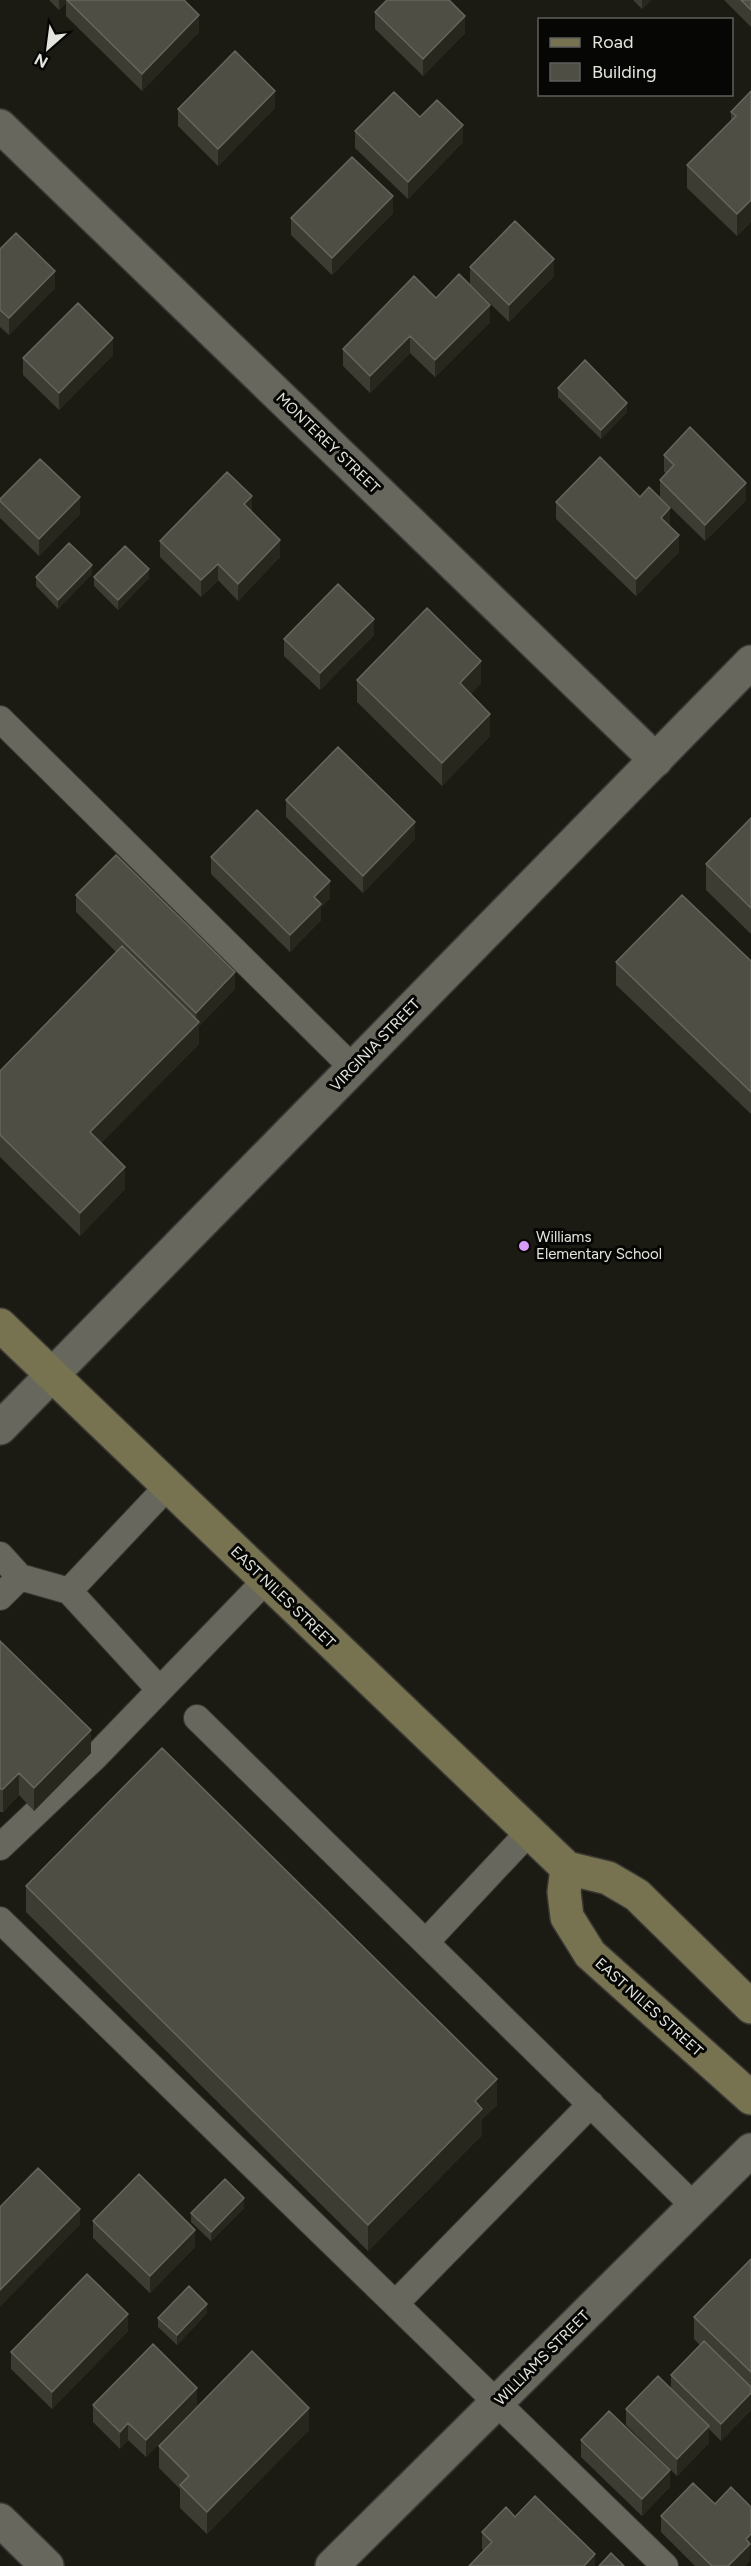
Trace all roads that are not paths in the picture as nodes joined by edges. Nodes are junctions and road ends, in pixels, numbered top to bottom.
1 (0, 126) edge
2 (751, 662) edge
3 (0, 719) edge
4 (656, 760) junction
5 (353, 1068) junction
6 (0, 1325) edge
7 (52, 1375) junction
8 (0, 1428) edge
9 (168, 1486) junction
10 (0, 1555) edge
11 (20, 1577) junction
12 (266, 1580) junction
13 (69, 1591) junction
14 (0, 1598) edge
15 (159, 1689) junction
16 (197, 1718) dead end
17 (530, 1832) junction
18 (0, 1847) edge
19 (567, 1868) junction
20 (0, 1920) edge
21 (426, 1942) junction
22 (751, 2007) edge
23 (751, 2098) edge
24 (591, 2104) junction
25 (751, 2150) edge
26 (694, 2206) junction
27 (396, 2303) junction
28 (498, 2402) junction
29 (0, 2520) edge
30 (47, 2566) edge
31 (332, 2566) edge
32 (665, 2566) edge

1 - 4 street, MONTEREY STREET
2 - 4 street, VIRGINIA STREET
3 - 5 lane
4 - 5 street, VIRGINIA STREET
5 - 7 street, VIRGINIA STREET
6 - 7 main road, EAST NILES STREET
7 - 8 street, VIRGINIA STREET
7 - 9 main road, EAST NILES STREET
9 - 12 main road, EAST NILES STREET
9 - 13 lane
10 - 11 lane
11 - 13 lane
11 - 14 lane
12 - 15 lane
12 - 17 main road, EAST NILES STREET
13 - 15 lane
15 - 18 lane
16 - 21 lane
17 - 19 main road, EAST NILES STREET
17 - 21 lane
19 - 22 main road
19 - 23 main road, EAST NILES STREET
20 - 27 lane
21 - 24 lane
24 - 26 lane
24 - 27 lane
25 - 26 street, WILLIAMS STREET
26 - 28 street, WILLIAMS STREET
27 - 28 lane
28 - 31 street, WILLIAMS STREET
28 - 32 lane
29 - 30 street

